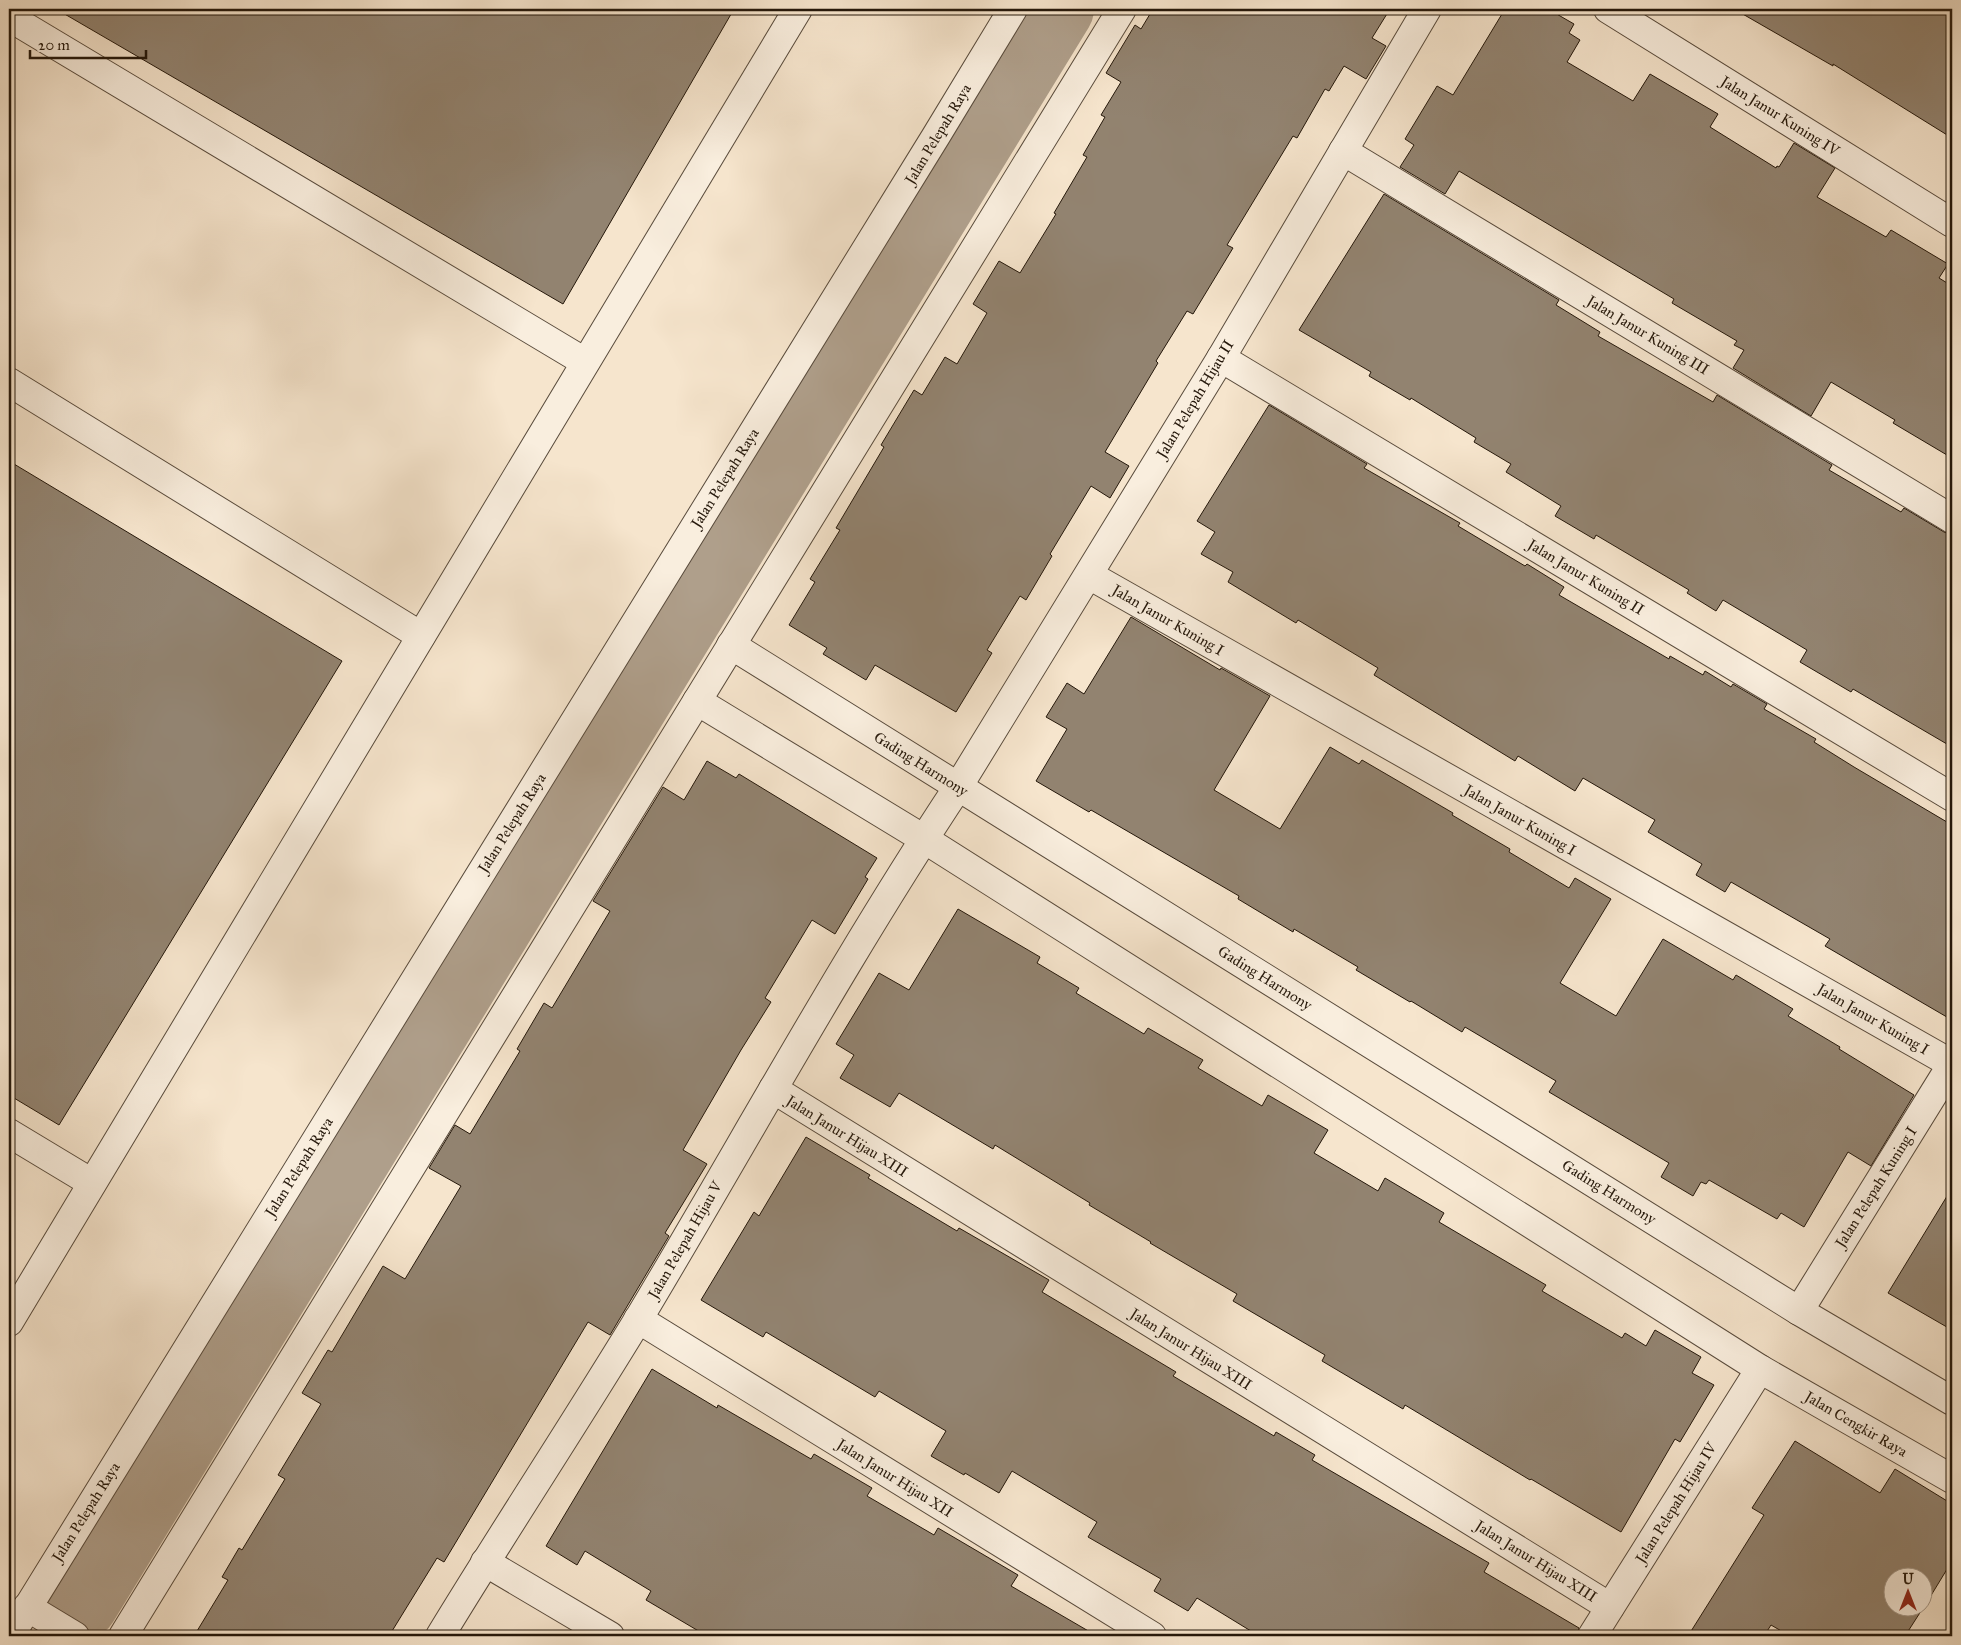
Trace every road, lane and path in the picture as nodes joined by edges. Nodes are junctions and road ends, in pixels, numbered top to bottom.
1 (798, 9) edge
2 (1013, 9) edge
3 (1122, 9) edge
4 (1427, 9) edge
5 (1608, 9) edge
6 (9, 18) edge
7 (1343, 151) junction
8 (1952, 224) edge
9 (1220, 358) junction
10 (586, 362) junction
11 (9, 382) edge
12 (1950, 511) edge
13 (1089, 575) junction
14 (421, 636) junction
15 (731, 645) junction
16 (697, 701) junction
17 (958, 787) junction
18 (1952, 797) edge
19 (924, 839) junction
20 (1952, 1064) edge
21 (773, 1089) junction
22 (9, 1133) edge
23 (92, 1183) junction
24 (1799, 1311) junction
25 (10, 1315) edge
26 (638, 1320) junction
27 (1760, 1369) junction
28 (1952, 1402) edge
29 (1952, 1479) edge
30 (485, 1562) junction
31 (27, 1607) junction
32 (1610, 1607) junction
33 (10, 1636) edge
34 (75, 1636) edge
35 (123, 1636) edge
36 (440, 1636) edge
37 (610, 1636) edge
38 (1152, 1636) edge
39 (1592, 1636) edge

1 - 10 street
2 - 31 street, Jalan Pelepah Raya
3 - 15 street
4 - 7 street, Jalan Pelepah Hijau II
5 - 8 street, Jalan Janur Kuning IV
6 - 10 street
7 - 9 street, Jalan Pelepah Hijau II
7 - 12 street, Jalan Janur Kuning III
9 - 13 street, Jalan Pelepah Hijau II
9 - 18 street, Jalan Janur Kuning II
10 - 14 street
11 - 14 street
13 - 17 street, Jalan Pelepah Hijau II
13 - 20 street, Jalan Janur Kuning I
14 - 23 street
15 - 16 street
15 - 17 street, Gading Harmony
16 - 19 street
16 - 35 street
17 - 19 street, Jalan Pelepah Hijau II
17 - 24 street, Gading Harmony
19 - 21 street, Jalan Pelepah Hijau V
19 - 27 street
20 - 24 street, Jalan Pelepah Kuning I
21 - 26 street, Jalan Pelepah Hijau V
21 - 32 street, Jalan Janur Hijau XIII
22 - 23 street
23 - 25 street
24 - 28 street
26 - 30 street, Jalan Pelepah Hijau V
26 - 38 street, Jalan Janur Hijau XII
27 - 29 street, Jalan Cengkir Raya
27 - 32 street, Jalan Pelepah Hijau IV
30 - 36 street, Jalan Pelepah Hijau V
30 - 37 street
31 - 33 street, Jalan Pelepah Raya
31 - 34 street
32 - 39 street, Jalan Pelepah Hijau IV

